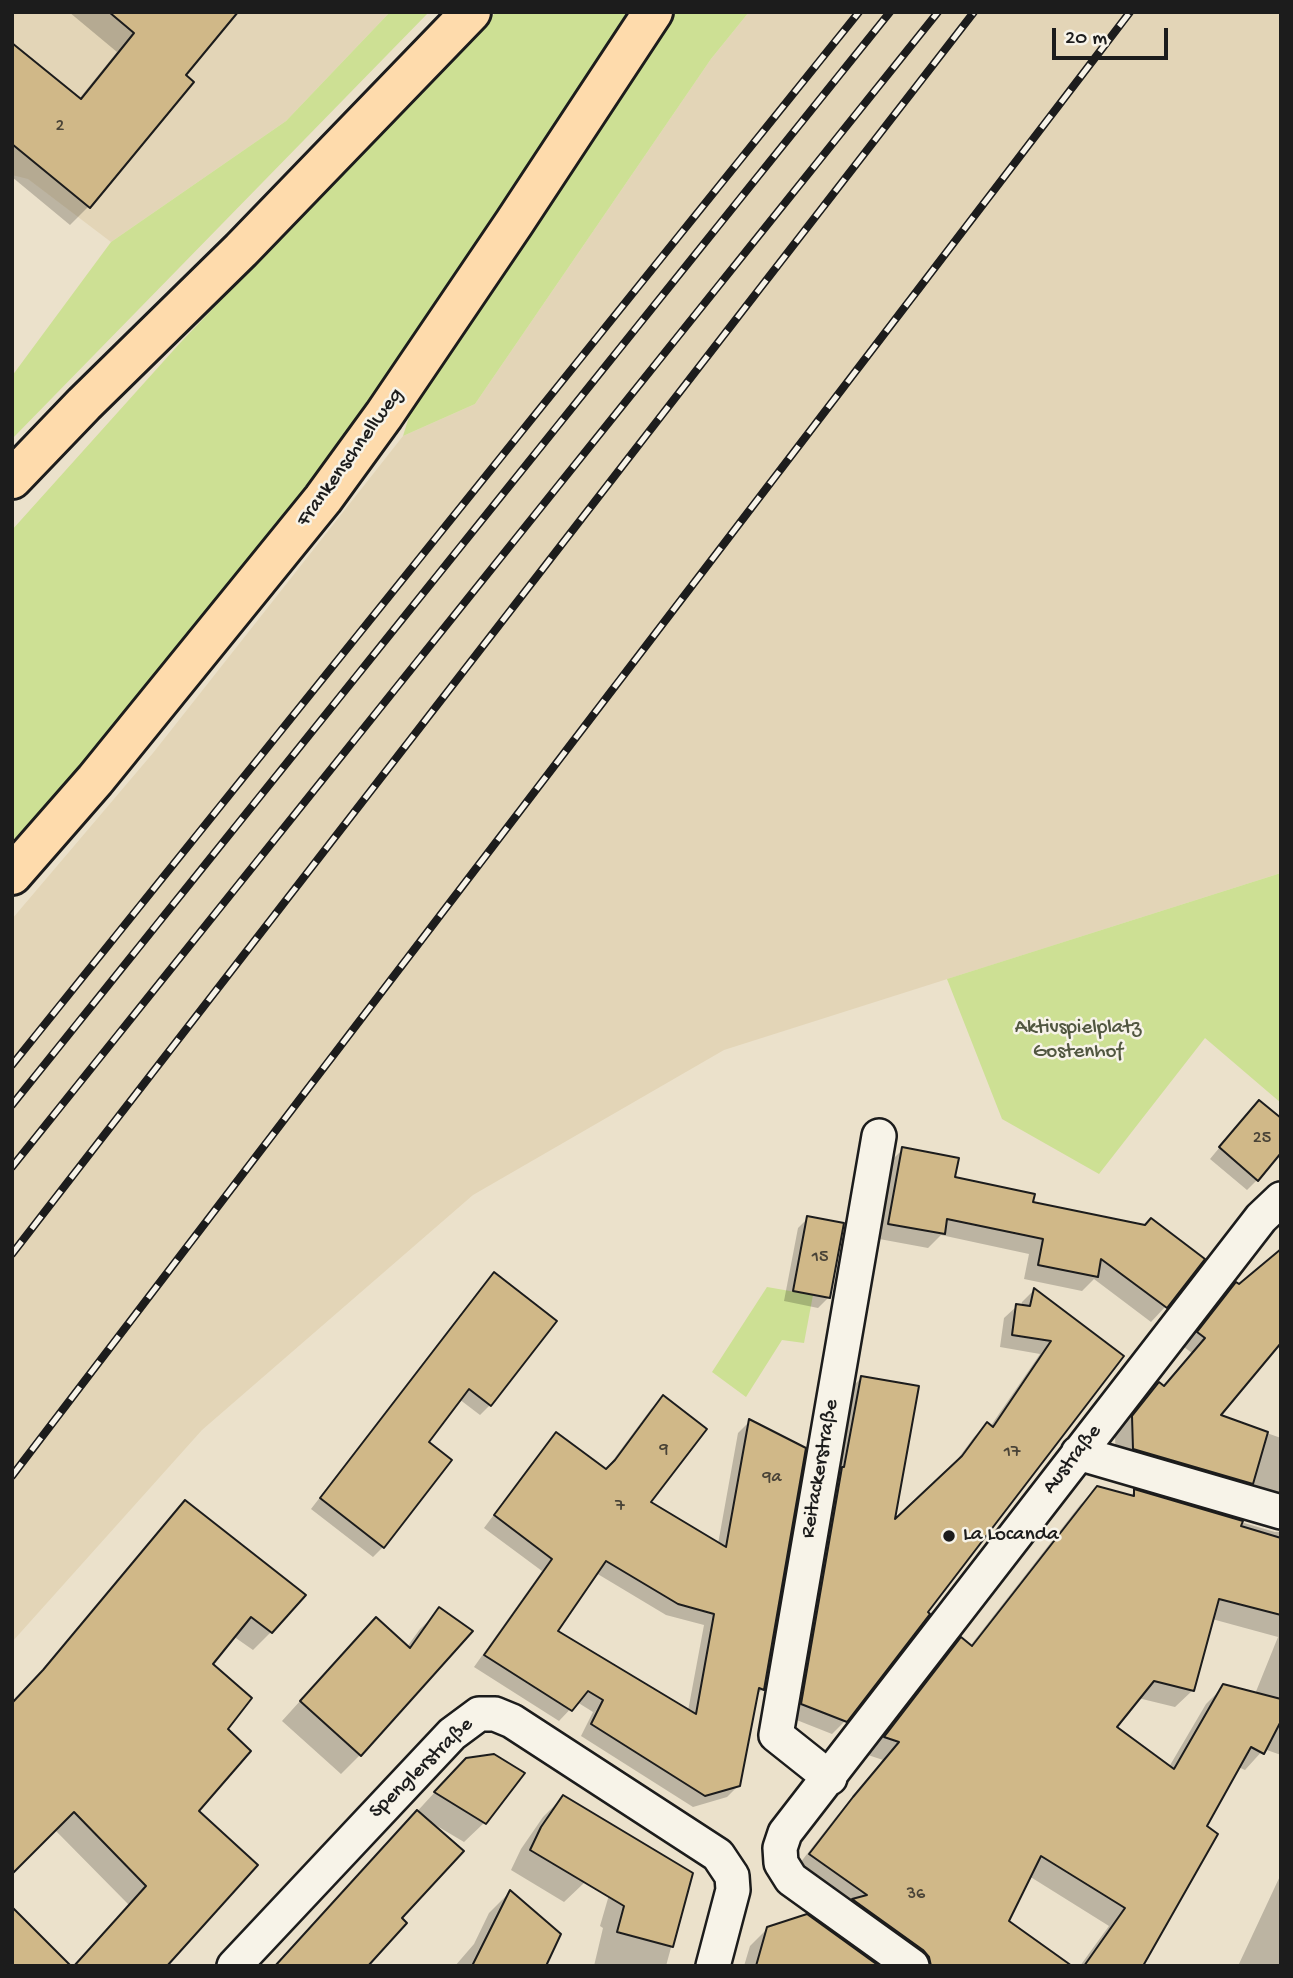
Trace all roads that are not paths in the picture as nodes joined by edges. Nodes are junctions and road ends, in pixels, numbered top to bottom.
1 (471, 12) edge
2 (653, 12) edge
3 (12, 479) edge
4 (12, 875) edge
5 (879, 1136) dead end
6 (1281, 1199) edge
7 (1078, 1453) junction
8 (1281, 1512) edge
9 (830, 1778) junction
10 (234, 1966) edge
11 (713, 1966) edge
12 (912, 1966) edge

1 - 3 highway
2 - 4 highway, Frankenschnellweg
5 - 9 street, Reitackerstraße
6 - 7 street, Austraße
7 - 8 street
7 - 9 street, Austraße
9 - 12 street, Austraße
10 - 11 street, Spenglerstraße

